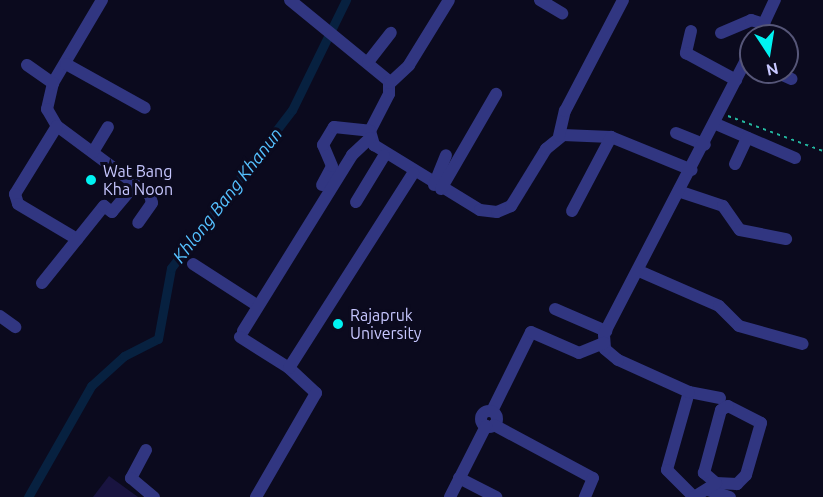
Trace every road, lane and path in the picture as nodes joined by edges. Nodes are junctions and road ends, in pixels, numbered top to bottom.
1 (290, 0) edge
2 (449, 0) edge
3 (540, 0) edge
4 (623, 0) edge
5 (776, 0) edge
6 (97, 2) edge
7 (562, 13) dead end
8 (742, 24) edge
9 (764, 24) joint
10 (739, 25) edge
11 (691, 31) dead end
12 (391, 33) dead end
13 (721, 33) dead end
14 (368, 62) junction
15 (27, 65) dead end
16 (68, 65) junction
17 (739, 75) edge
18 (736, 80) junction
19 (390, 83) junction
20 (57, 84) junction
21 (496, 94) dead end
22 (145, 108) dead end
23 (718, 119) junction
24 (57, 126) junction
25 (108, 127) dead end
26 (676, 133) dead end
27 (370, 134) junction
28 (559, 136) junction
29 (611, 137) junction
30 (747, 138) junction
31 (705, 145) junction
32 (823, 151) edge
33 (93, 152) junction
34 (446, 155) dead end
35 (384, 156) junction
36 (795, 158) dead end
37 (735, 164) dead end
38 (692, 170) junction
39 (413, 173) junction
40 (136, 183) junction
41 (322, 185) dead end
42 (437, 187) junction
43 (681, 192) junction
44 (356, 202) dead end
45 (572, 211) dead end
46 (138, 223) dead end
47 (77, 239) junction
48 (786, 239) dead end
49 (193, 264) dead end
50 (639, 271) junction
51 (42, 284) dead end
52 (258, 306) junction
53 (555, 309) dead end
54 (0, 316) edge
55 (15, 327) dead end
56 (605, 337) junction
57 (803, 344) dead end
58 (289, 368) junction
59 (688, 392) junction
60 (720, 398) dead end
61 (490, 426) junction
62 (146, 450) dead end
63 (459, 478) junction
64 (712, 486) junction
65 (154, 497) edge
66 (256, 497) edge
67 (450, 497) edge
68 (496, 497) edge
69 (585, 497) edge
70 (694, 497) edge
71 (730, 497) edge

1 - 14 street
2 - 19 street
3 - 7 street
4 - 28 street
5 - 9 street
6 - 16 street
8 - 9 street
10 - 13 street
11 - 18 street
12 - 14 street
14 - 19 street
15 - 20 street
16 - 20 street
16 - 22 street
17 - 18 street
18 - 23 street
19 - 27 street
20 - 24 street
21 - 42 street
23 - 30 street
23 - 31 street
23 - 32 path
24 - 33 street
24 - 47 street
25 - 33 street
26 - 31 street
27 - 35 street
27 - 41 street
27 - 52 street
28 - 29 street
28 - 42 street
29 - 38 street
29 - 45 street
30 - 36 street
30 - 37 street
31 - 38 street
33 - 40 street
34 - 42 street
35 - 39 street
35 - 44 street
38 - 43 street
39 - 42 street
39 - 58 street
40 - 46 street
40 - 47 street
43 - 48 street
43 - 50 street
47 - 51 street
49 - 52 street
50 - 56 street
50 - 57 street
52 - 58 street
53 - 56 street
54 - 55 street
56 - 59 street
56 - 61 street
58 - 66 street
59 - 60 street
59 - 70 street
61 - 63 street
61 - 69 street
62 - 65 street
63 - 67 street
63 - 68 street
64 - 64 street
64 - 70 street
64 - 71 street

